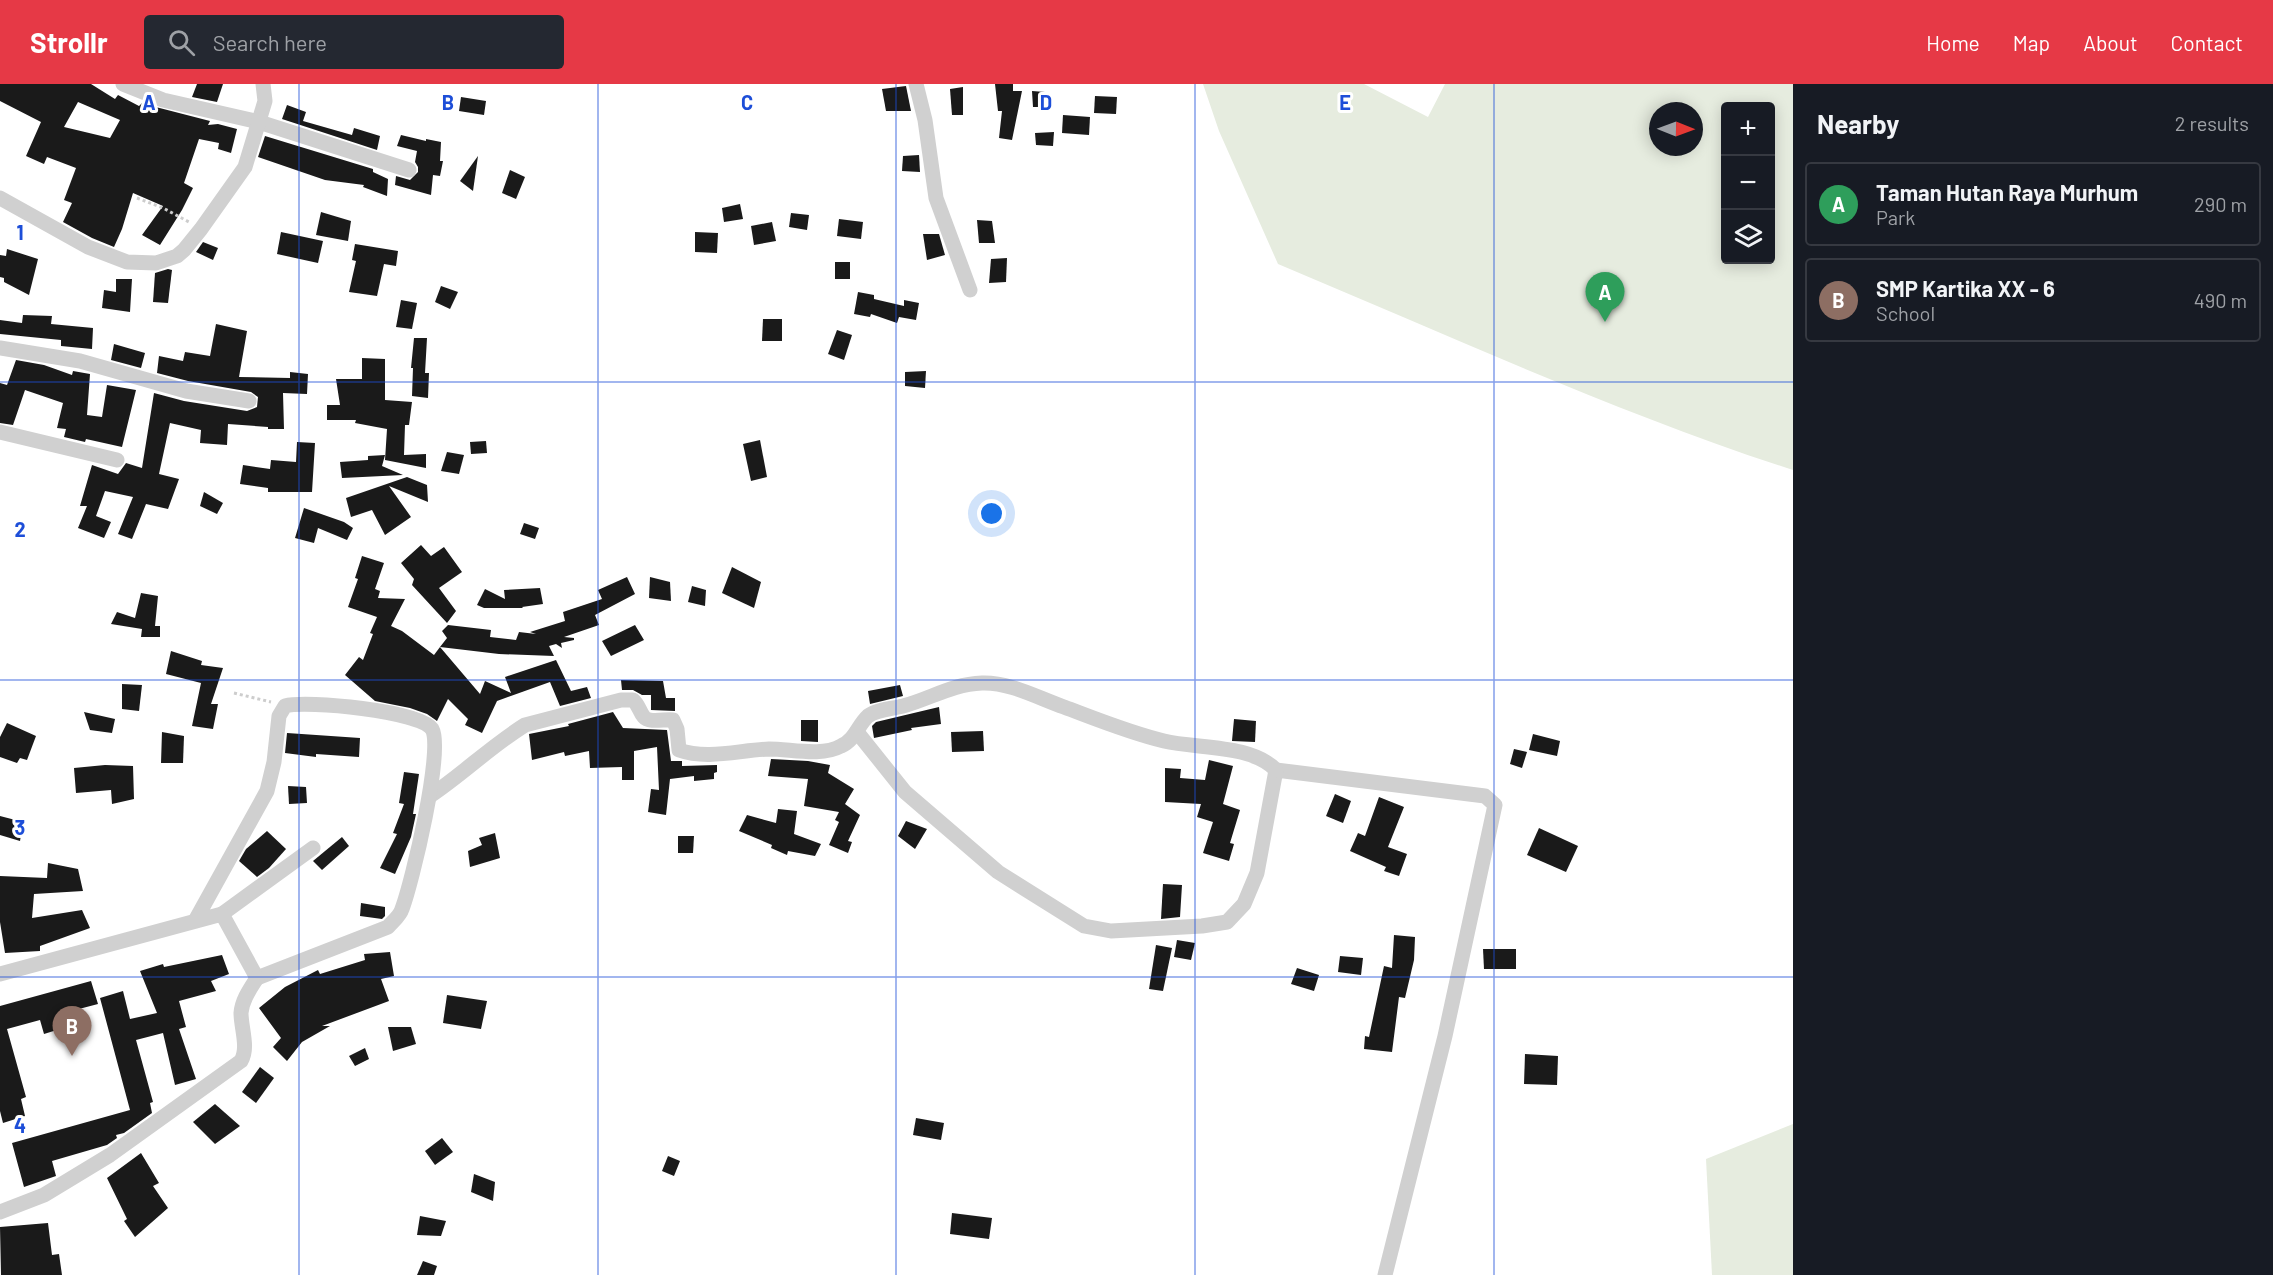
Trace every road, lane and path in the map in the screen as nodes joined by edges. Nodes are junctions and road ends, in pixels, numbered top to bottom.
1 (123, 84) edge
2 (263, 84) edge
3 (916, 84) edge
4 (259, 122) junction
5 (409, 170) dead end
6 (0, 198) edge
7 (137, 198) dead end
8 (201, 229) junction
9 (970, 290) dead end
10 (0, 348) edge
11 (249, 401) dead end
12 (0, 432) edge
13 (117, 460) dead end
14 (234, 693) dead end
15 (285, 706) junction
16 (857, 732) junction
17 (1276, 770) junction
18 (430, 796) junction
19 (313, 848) dead end
20 (222, 914) junction
21 (195, 921) junction
22 (0, 974) edge
23 (257, 978) junction
24 (0, 1212) edge
25 (1385, 1275) edge

1 - 4 street
2 - 4 street
3 - 9 street
4 - 5 street
4 - 8 street
6 - 8 street
7 - 8 path
10 - 11 street
12 - 13 street
14 - 15 path
15 - 18 street
15 - 21 street
16 - 17 street
16 - 17 street
16 - 18 street
17 - 25 street
18 - 23 street
19 - 20 street
20 - 21 street
20 - 23 street
21 - 22 street
23 - 24 street

